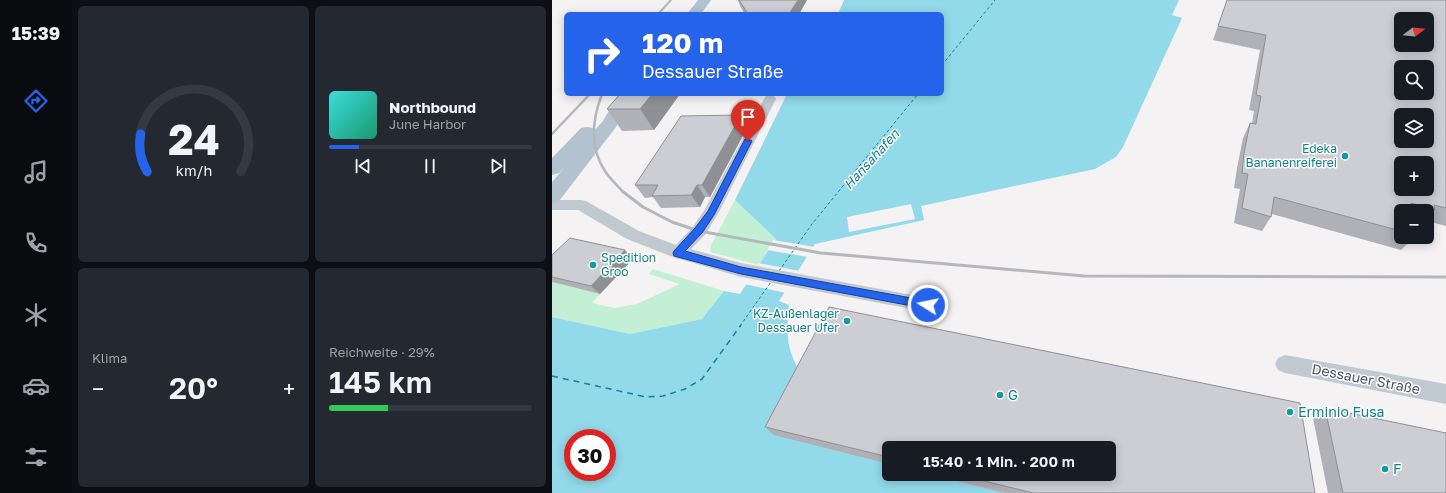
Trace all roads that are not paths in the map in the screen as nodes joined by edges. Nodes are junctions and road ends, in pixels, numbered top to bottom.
1 (705, 0) edge
2 (696, 12) edge
3 (625, 96) edge
4 (626, 96) edge
5 (770, 99) dead end
6 (552, 169) edge
7 (552, 196) edge
8 (552, 205) edge
9 (678, 253) junction
10 (928, 305) dead end
11 (1286, 364) dead end
12 (1446, 394) edge

1 - 2 main road
3 - 6 main road
4 - 7 main road
5 - 9 street
8 - 9 street
9 - 10 street
11 - 12 street, Dessauer Straße

